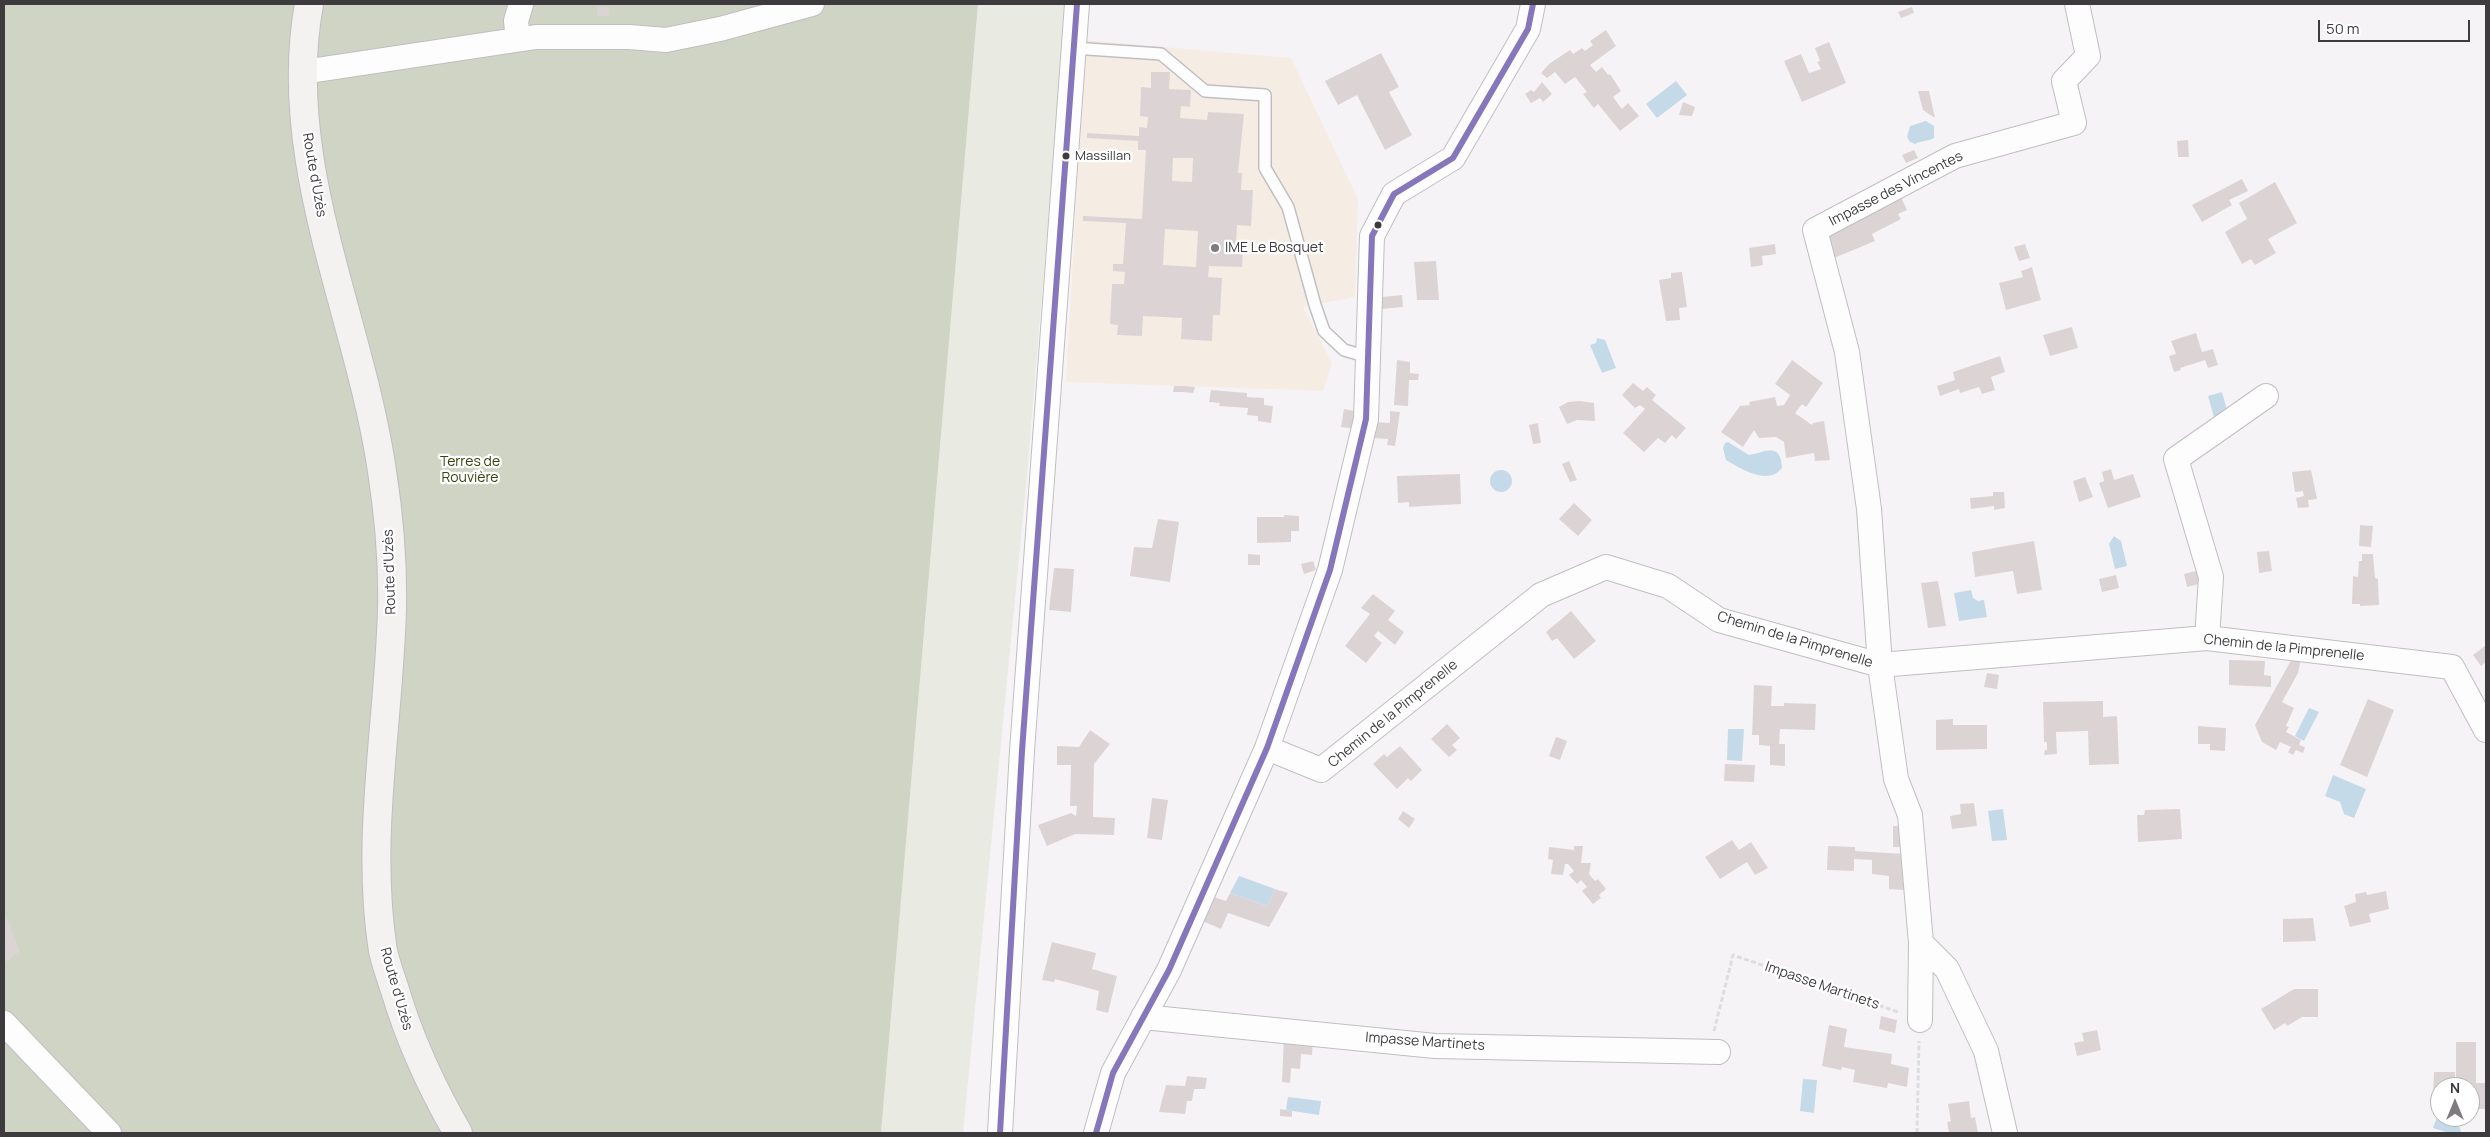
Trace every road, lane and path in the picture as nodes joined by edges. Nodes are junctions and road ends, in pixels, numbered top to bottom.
1 (309, 4) edge
2 (521, 4) edge
3 (812, 4) edge
4 (1077, 4) edge
5 (1534, 4) edge
6 (2077, 4) edge
7 (518, 39) junction
8 (1073, 48) junction
9 (303, 72) junction
10 (1368, 357) junction
11 (2266, 396) dead end
12 (2207, 638) junction
13 (1880, 665) junction
14 (2486, 730) edge
15 (1267, 748) junction
16 (1921, 943) junction
17 (1143, 1017) junction
18 (1920, 1020) junction
19 (4, 1023) edge
20 (1713, 1051) joint
21 (109, 1133) edge
22 (458, 1133) edge
23 (1000, 1133) edge
24 (1096, 1133) edge
25 (1917, 1133) edge
26 (2005, 1133) edge

1 - 9 main road, Route d'Uzès
2 - 7 street
3 - 7 street
4 - 8 street
5 - 10 street
6 - 13 street, Impasse des Vincentes
7 - 9 street
8 - 10 lane
8 - 23 street
9 - 22 main road, Route d'Uzès
10 - 15 street
11 - 12 street
12 - 13 street, Chemin de la Pimprenelle
12 - 14 street, Chemin de la Pimprenelle
13 - 15 street, Chemin de la Pimprenelle
13 - 16 street
15 - 17 street
16 - 18 street
16 - 26 street
17 - 20 street, Impasse Martinets
17 - 24 street
18 - 20 path, Impasse Martinets
18 - 25 path
19 - 21 street

